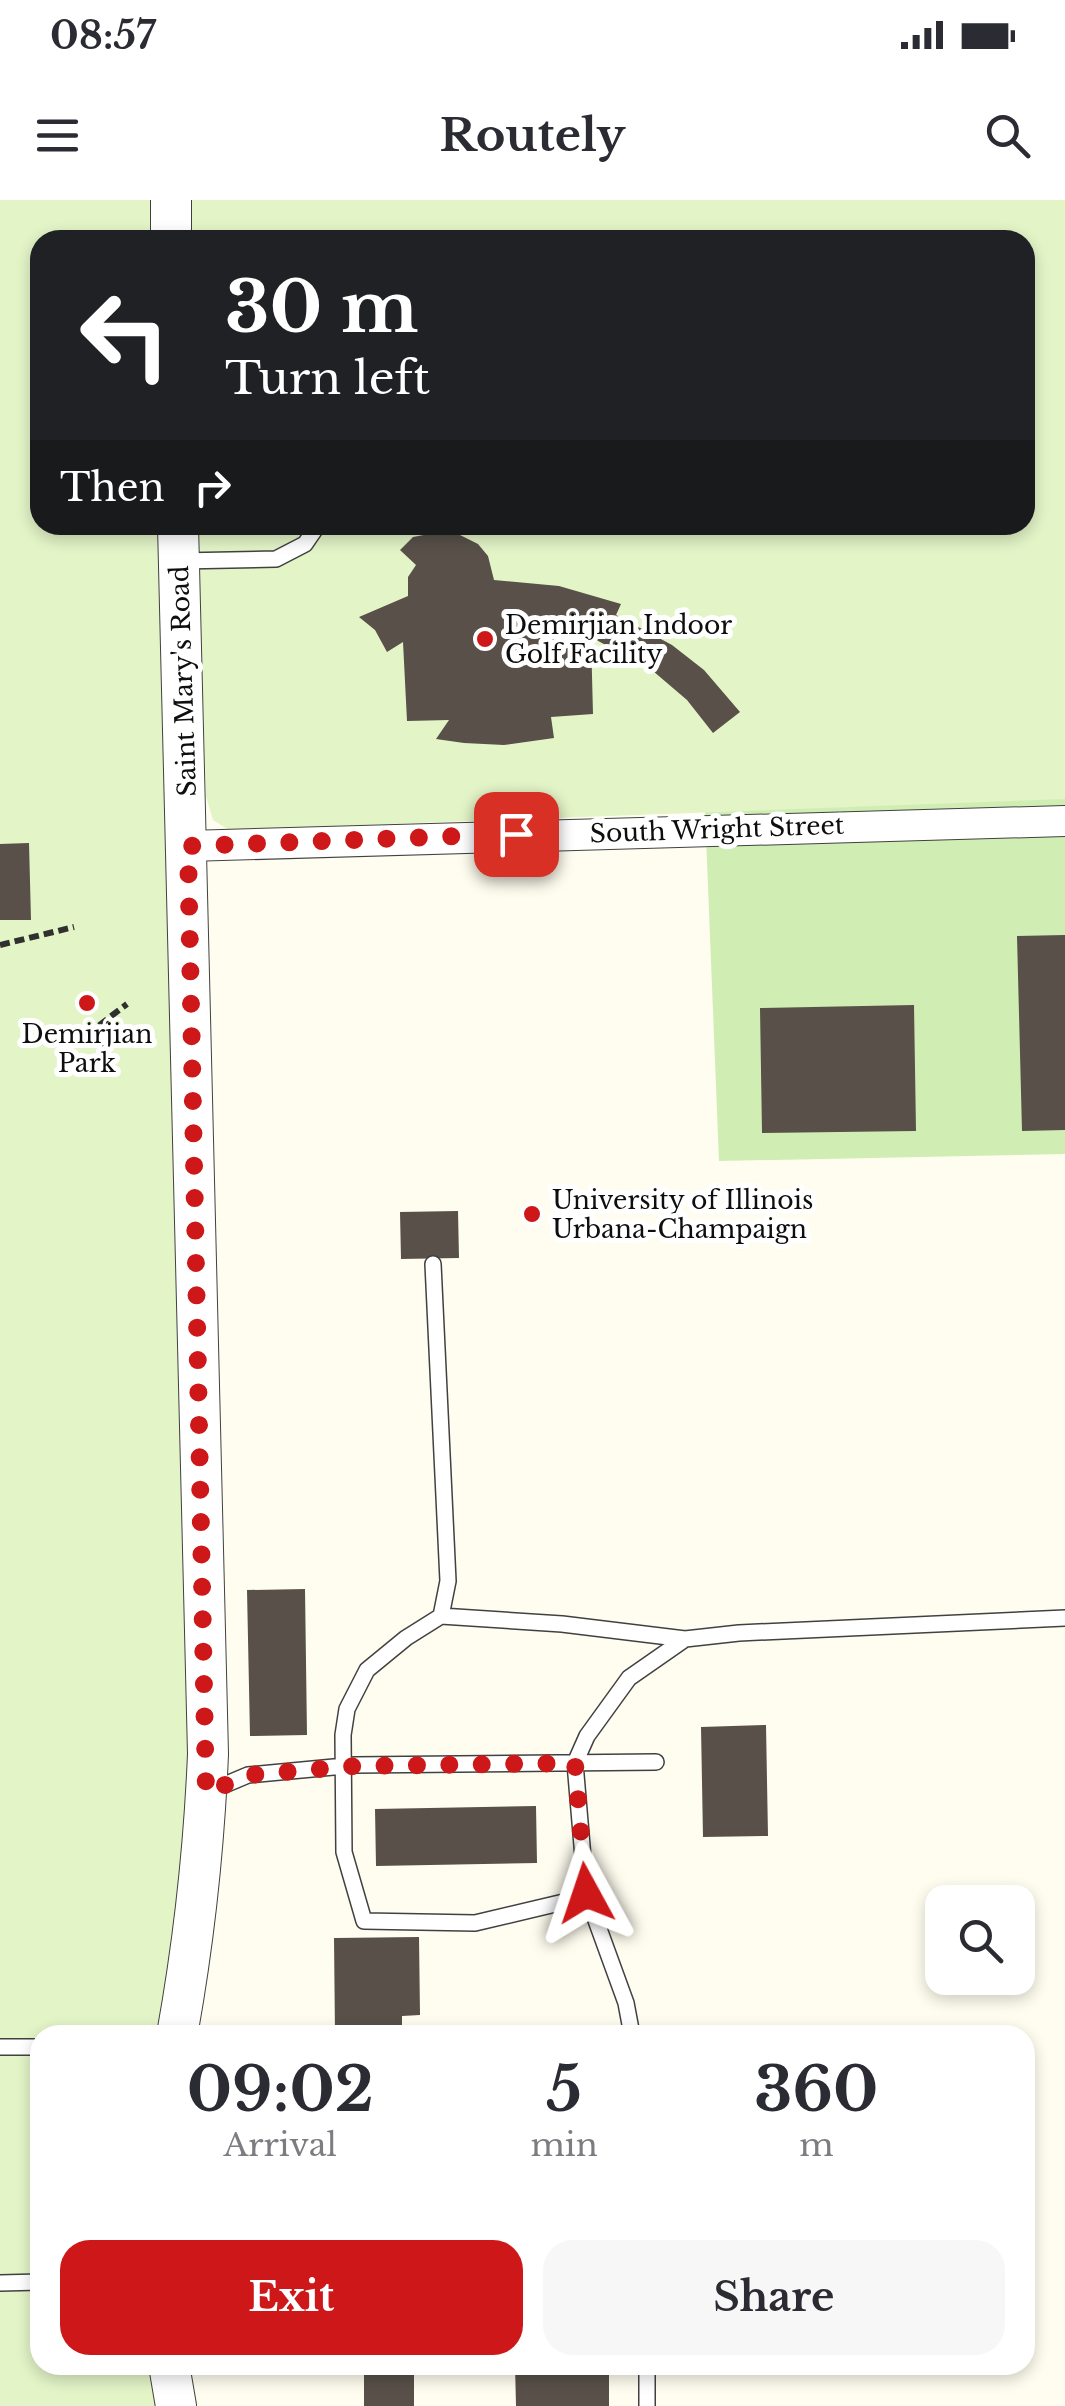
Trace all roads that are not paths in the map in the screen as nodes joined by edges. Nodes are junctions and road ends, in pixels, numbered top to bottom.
1 (170, 200) edge
2 (172, 230) edge
3 (311, 535) edge
4 (179, 543) edge
5 (1065, 821) edge
6 (188, 846) junction
7 (433, 1264) dead end
8 (441, 1616) junction
9 (1065, 1618) edge
10 (685, 1639) junction
11 (656, 1762) dead end
12 (575, 1763) junction
13 (343, 1766) junction
14 (206, 1793) junction
15 (586, 1893) junction
16 (179, 2025) edge
17 (630, 2025) edge
18 (0, 2047) edge
19 (30, 2047) edge
20 (30, 2282) edge
21 (0, 2283) edge
22 (171, 2375) edge
23 (647, 2375) edge
24 (176, 2406) edge
25 (646, 2406) edge

1 - 2 street
3 - 4 lane
4 - 6 street, Saint Mary's Road
5 - 6 street, South Wright Street
6 - 14 street, Saint Mary's Road
7 - 8 lane
8 - 10 lane
8 - 13 lane
9 - 10 lane
10 - 12 lane
11 - 12 lane
12 - 13 lane
12 - 15 lane
13 - 14 lane
13 - 15 lane
14 - 16 street, Saint Mary's Road
15 - 17 lane
18 - 19 lane
20 - 21 lane
22 - 24 street
23 - 25 lane

